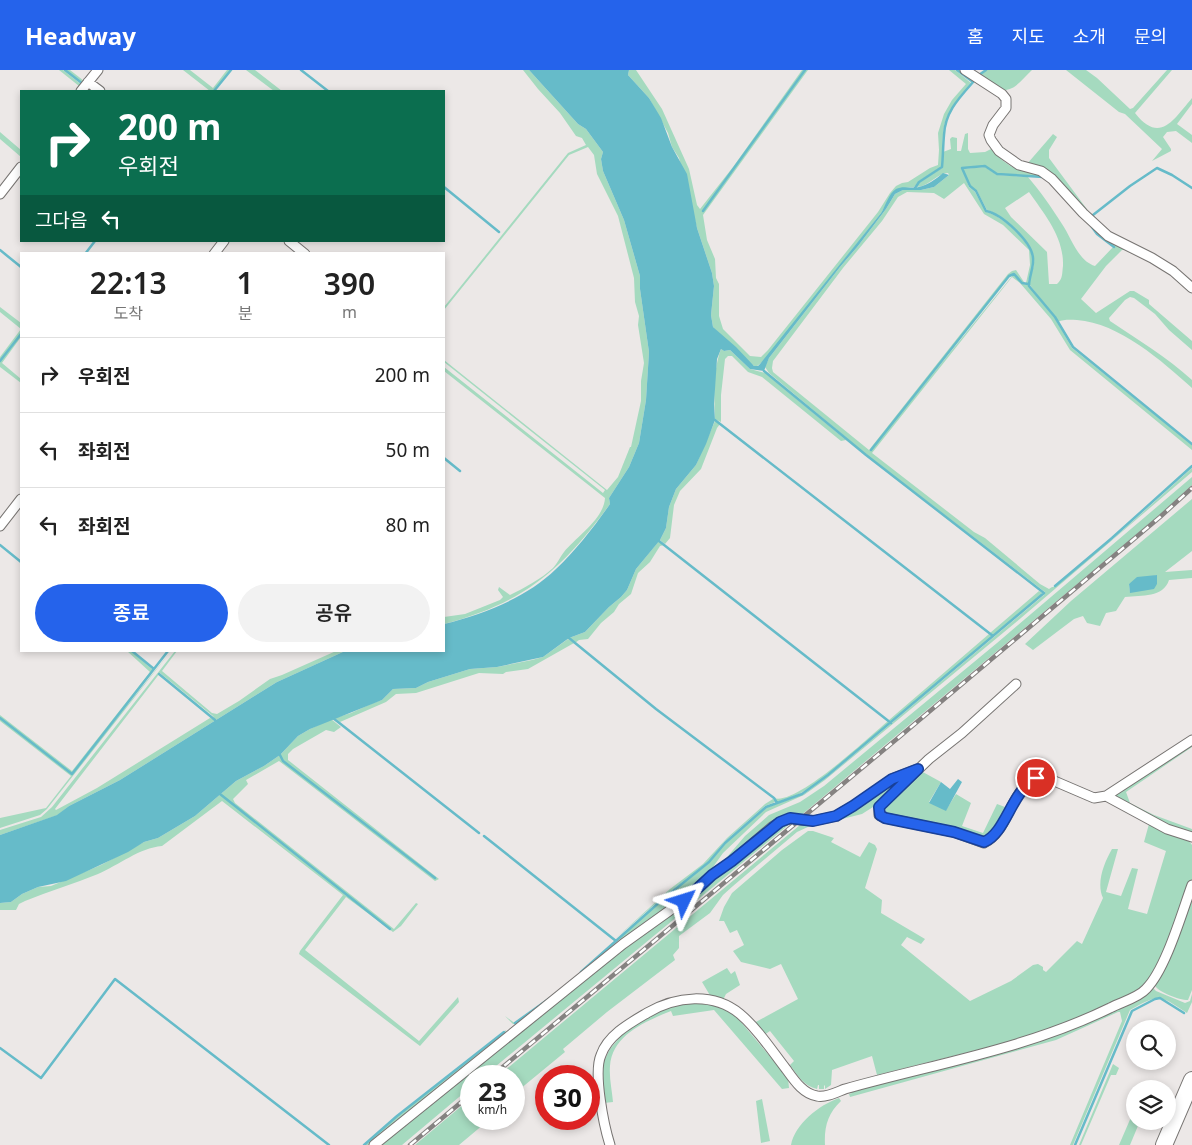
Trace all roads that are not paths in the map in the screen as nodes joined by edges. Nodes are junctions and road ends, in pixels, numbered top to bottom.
1 (98, 70) edge
2 (965, 70) edge
3 (88, 82) junction
4 (82, 90) edge
5 (99, 90) edge
6 (20, 168) edge
7 (0, 194) edge
8 (223, 242) edge
9 (290, 242) edge
10 (216, 252) edge
11 (303, 252) edge
12 (1192, 288) edge
13 (20, 500) edge
14 (0, 526) edge
15 (1016, 684) dead end
16 (1192, 740) edge
17 (918, 769) junction
18 (1106, 796) junction
19 (1191, 838) edge
20 (1192, 886) edge
21 (1192, 1080) edge
22 (374, 1145) edge
23 (610, 1145) edge
24 (1164, 1145) edge

1 - 3 street
2 - 12 street
3 - 4 street
3 - 5 street
6 - 7 street
8 - 10 street
9 - 11 street
13 - 14 street
15 - 17 street
16 - 18 street
17 - 18 street
17 - 22 street
18 - 19 street
20 - 23 street
21 - 24 highway

